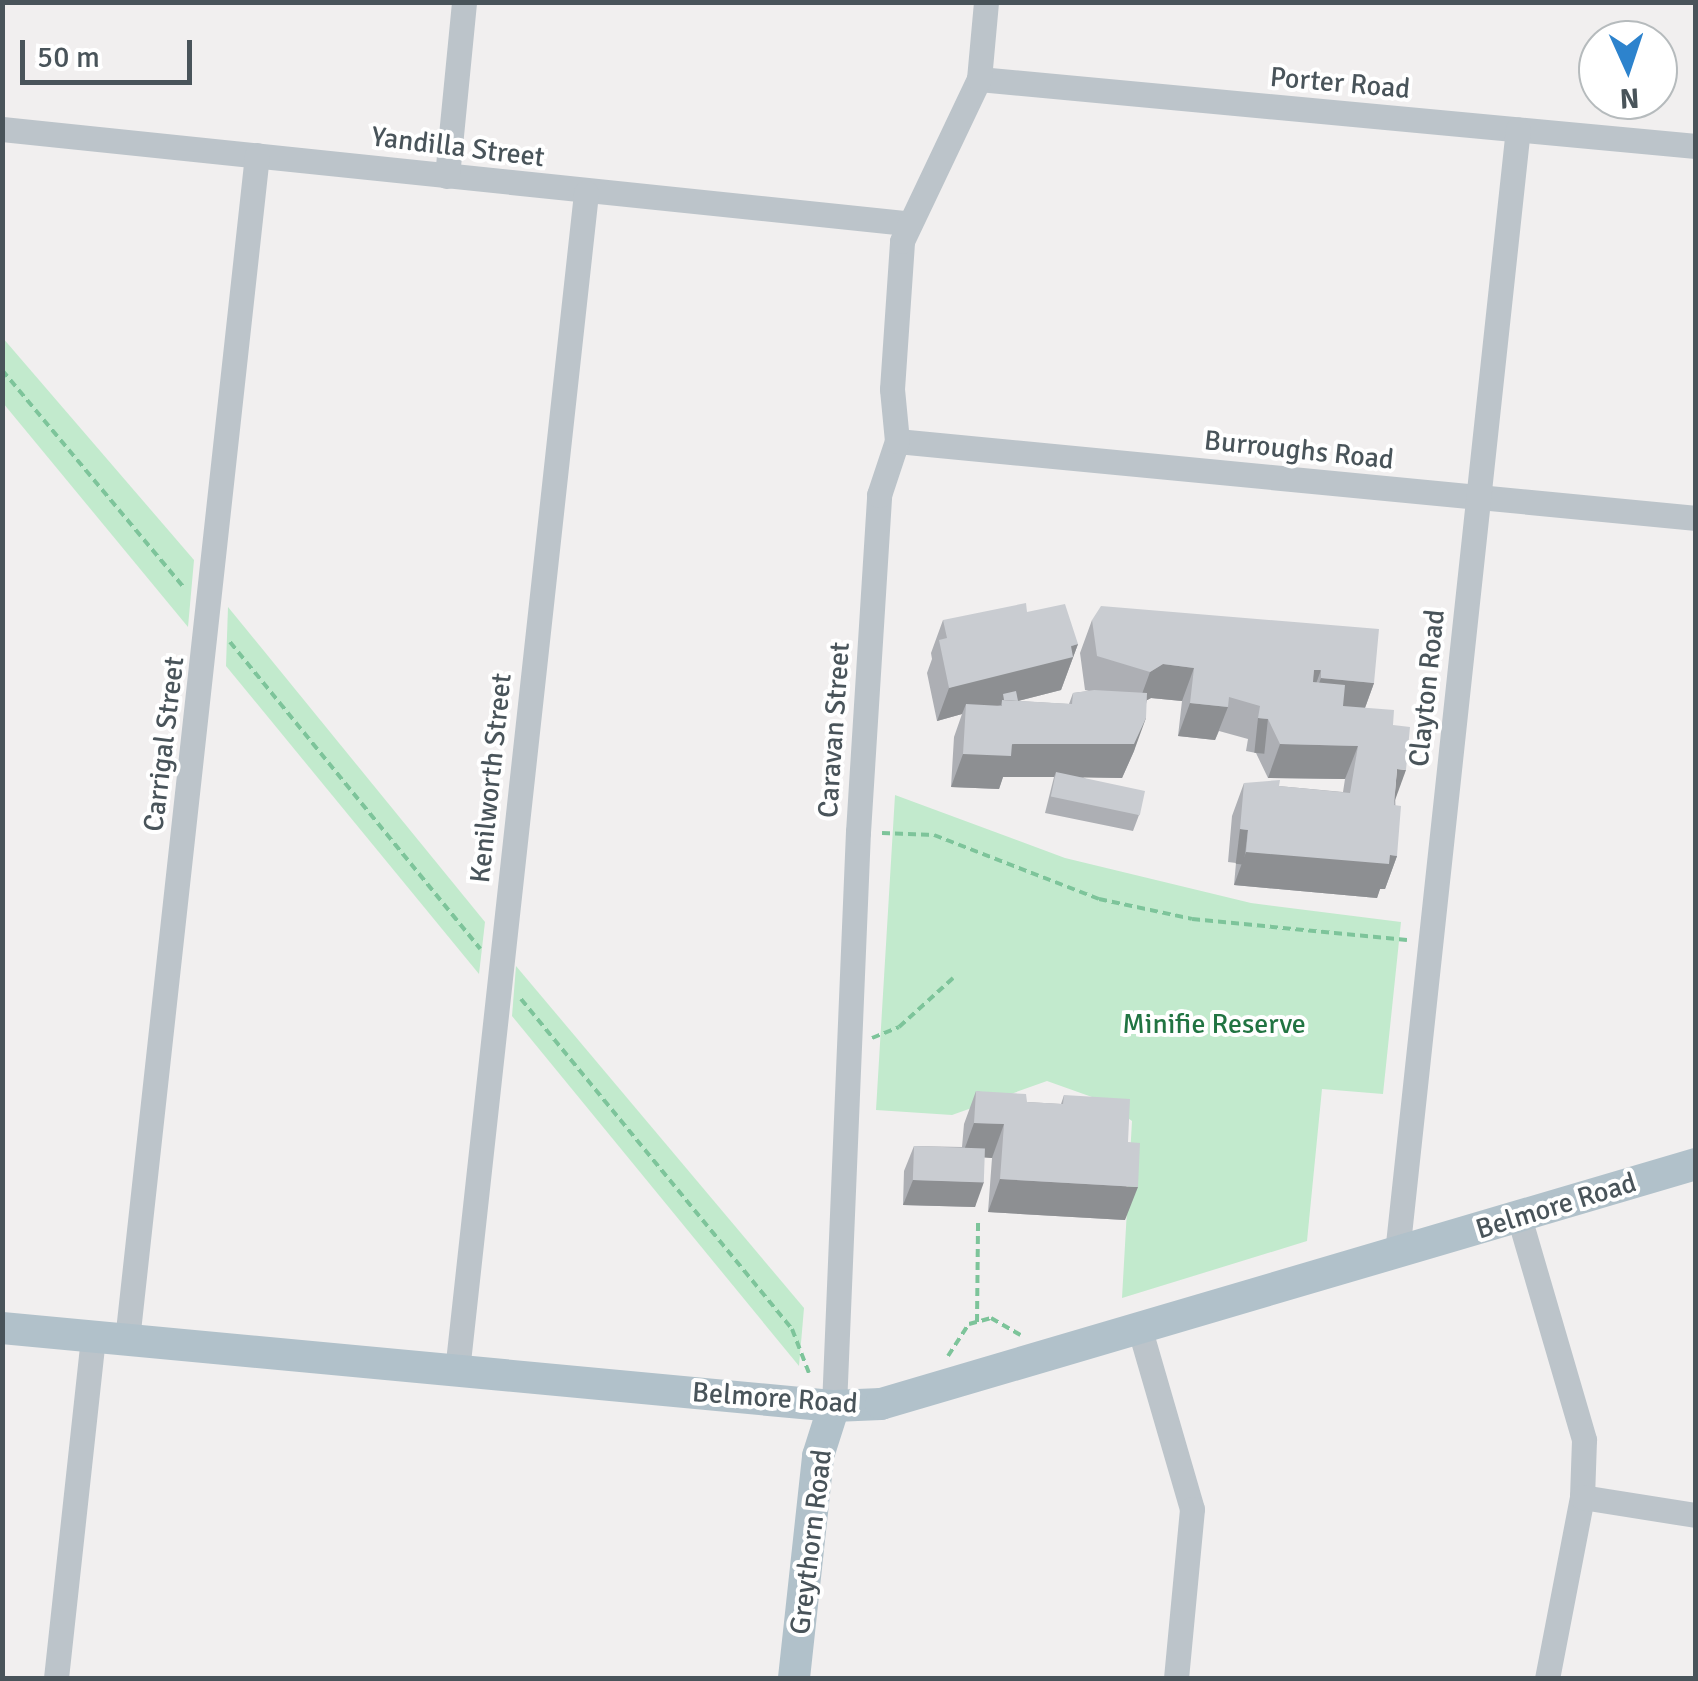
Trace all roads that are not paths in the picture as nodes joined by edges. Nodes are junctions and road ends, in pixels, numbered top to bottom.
1 (464, 2) edge
2 (986, 2) edge
3 (979, 79) junction
4 (2, 129) edge
5 (1518, 129) junction
6 (1696, 146) edge
7 (257, 156) junction
8 (446, 176) junction
9 (586, 192) junction
10 (906, 223) junction
11 (898, 441) junction
12 (1477, 498) junction
13 (1696, 518) edge
14 (1696, 1164) edge
15 (1518, 1217) junction
16 (1397, 1253) junction
17 (2, 1328) edge
18 (1140, 1330) junction
19 (93, 1337) junction
20 (128, 1340) junction
21 (457, 1371) junction
22 (834, 1406) junction
23 (1582, 1496) junction
24 (1696, 1514) edge
25 (56, 1678) edge
26 (794, 1678) edge
27 (1176, 1678) edge
28 (1547, 1678) edge

1 - 8 street
2 - 3 street
3 - 5 street, Porter Road
3 - 10 street, Caravan Street
4 - 7 street, Yandilla Street
5 - 6 street, Porter Road
5 - 12 street, Clayton Road
7 - 8 street, Yandilla Street
7 - 20 street, Carrigal Street
8 - 9 street, Yandilla Street
9 - 10 street, Yandilla Street
9 - 21 street, Kenilworth Street
10 - 11 street, Caravan Street
11 - 12 street, Burroughs Road
11 - 22 street, Caravan Street
12 - 13 street, Burroughs Road
12 - 16 street, Clayton Road
14 - 15 main road, Belmore Road
15 - 16 main road, Belmore Road
15 - 23 street
16 - 18 main road, Belmore Road
17 - 19 main road, Belmore Road
18 - 22 main road, Belmore Road
18 - 27 street
19 - 20 main road, Belmore Road
19 - 25 street
20 - 21 main road, Belmore Road
21 - 22 main road, Belmore Road
22 - 26 main road, Greythorn Road
23 - 24 street
23 - 28 street

